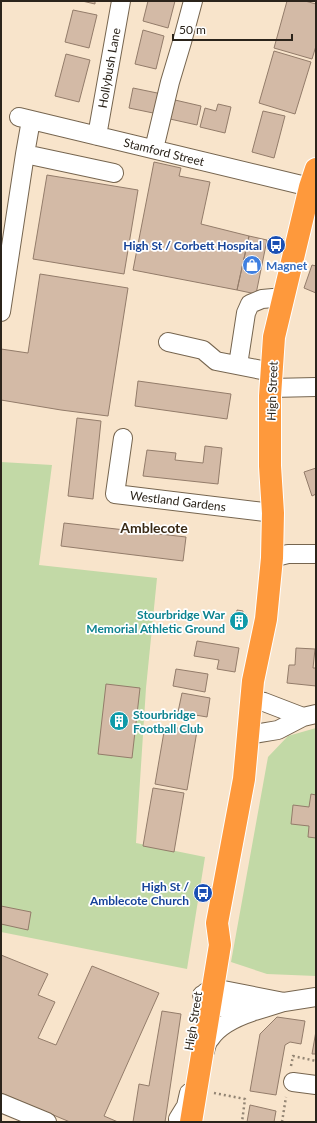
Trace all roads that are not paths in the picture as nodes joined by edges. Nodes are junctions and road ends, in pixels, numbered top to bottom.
1 (121, 1) edge
2 (194, 1) edge
3 (97, 136) junction
4 (154, 150) junction
5 (25, 154) junction
6 (114, 172) dead end
7 (313, 178) edge
8 (284, 297) junction
9 (1, 312) edge
10 (168, 342) dead end
11 (238, 365) junction
12 (271, 380) junction
13 (316, 387) edge
14 (123, 438) dead end
15 (273, 513) junction
16 (316, 554) edge
17 (272, 558) junction
18 (258, 701) junction
19 (310, 716) edge
20 (253, 734) junction
21 (206, 996) junction
22 (316, 997) edge
23 (284, 1002) junction
24 (255, 1011) junction
25 (200, 1062) junction
26 (293, 1082) dead end
27 (316, 1085) edge
28 (1, 1103) edge
29 (182, 1121) edge
30 (47, 1122) edge

1 - 3 street, Hollybush Lane
2 - 4 street
3 - 4 street, Stamford Street
3 - 5 street, Stamford Street
4 - 7 street, Stamford Street
5 - 6 street
5 - 9 street
7 - 8 highway, High Street
8 - 11 street
8 - 12 highway, High Street
10 - 11 street
11 - 12 street
12 - 13 street
12 - 15 highway, High Street
14 - 15 street, Westland Gardens
15 - 17 highway, High Street
16 - 17 street
17 - 18 highway, High Street
18 - 19 street
18 - 20 highway, High Street
19 - 20 street
20 - 21 highway, High Street
21 - 23 street
21 - 24 street
21 - 25 highway, High Street
21 - 29 highway, High Street
22 - 23 street
23 - 24 street
24 - 25 street
25 - 29 highway, High Street
26 - 27 street
28 - 30 street

